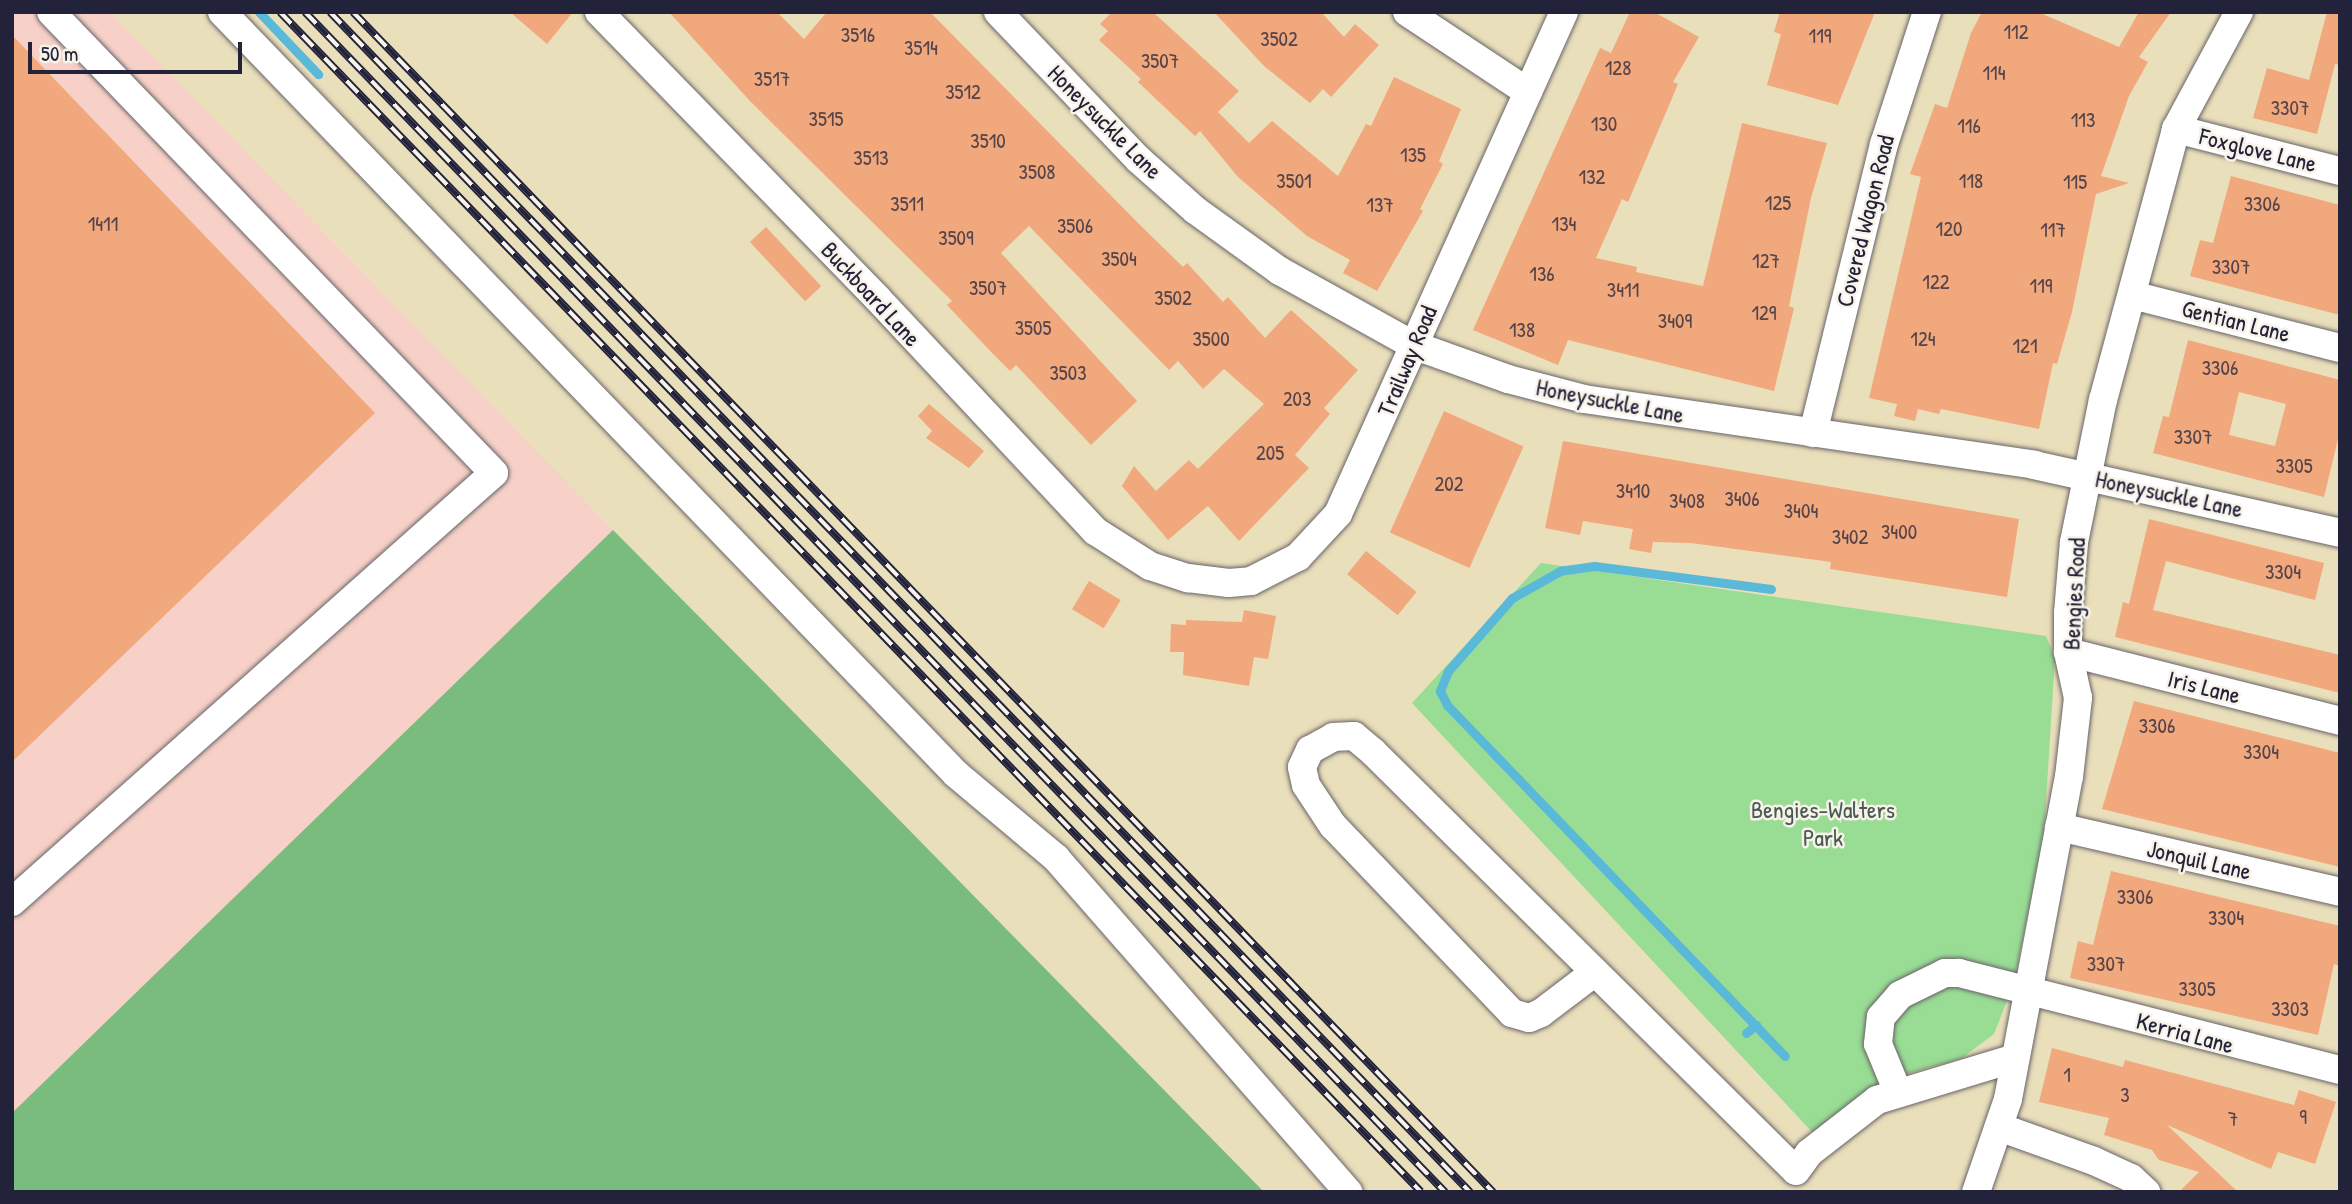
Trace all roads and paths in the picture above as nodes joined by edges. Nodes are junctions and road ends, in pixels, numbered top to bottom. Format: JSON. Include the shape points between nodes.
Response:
{"nodes":[{"id":1,"x":51,"y":12,"type":"edge"},
{"id":2,"x":222,"y":12,"type":"edge"},
{"id":3,"x":599,"y":12,"type":"edge"},
{"id":4,"x":998,"y":12,"type":"edge"},
{"id":5,"x":1407,"y":12,"type":"edge"},
{"id":6,"x":1564,"y":12,"type":"edge"},
{"id":7,"x":1927,"y":12,"type":"edge"},
{"id":8,"x":2239,"y":12,"type":"edge"},
{"id":9,"x":1528,"y":92,"type":"junction"},
{"id":10,"x":2176,"y":130,"type":"junction"},
{"id":11,"x":2340,"y":171,"type":"edge"},
{"id":12,"x":2132,"y":295,"type":"junction"},
{"id":13,"x":1413,"y":345,"type":"junction"},
{"id":14,"x":2340,"y":348,"type":"edge"},
{"id":15,"x":1813,"y":433,"type":"junction"},
{"id":16,"x":2087,"y":476,"type":"junction"},
{"id":17,"x":2340,"y":533,"type":"edge"},
{"id":18,"x":1150,"y":566,"type":"joint"},
{"id":19,"x":2068,"y":652,"type":"junction"},
{"id":20,"x":2340,"y":721,"type":"edge"},
{"id":21,"x":2059,"y":827,"type":"junction"},
{"id":22,"x":2340,"y":892,"type":"edge"},
{"id":23,"x":12,"y":902,"type":"edge"},
{"id":24,"x":1595,"y":972,"type":"junction"},
{"id":25,"x":2030,"y":992,"type":"junction"},
{"id":26,"x":2015,"y":1058,"type":"junction"},
{"id":27,"x":2340,"y":1070,"type":"edge"},
{"id":28,"x":1897,"y":1090,"type":"junction"},
{"id":29,"x":1999,"y":1127,"type":"junction"},
{"id":30,"x":1348,"y":1192,"type":"edge"},
{"id":31,"x":1976,"y":1192,"type":"edge"},
{"id":32,"x":2147,"y":1192,"type":"edge"}],
"edges":[{"from":1,"to":23,"type":"street","via":[[494,473]]},
{"from":2,"to":30,"type":"street","via":[[956,774],[1056,858]]},
{"from":3,"to":18,"type":"street","name":"Buckboard Lane","via":[[878,299],[1094,531]]},
{"from":4,"to":13,"type":"street","name":"Honeysuckle Lane","via":[[1138,159],[1195,209],[1279,271]]},
{"from":5,"to":9,"type":"street"},
{"from":6,"to":9,"type":"street","name":"Trailway Road"},
{"from":7,"to":15,"type":"street","name":"Covered Wagon Road","via":[[1884,144]]},
{"from":8,"to":10,"type":"street","name":"Bengies Road"},
{"from":9,"to":13,"type":"street","name":"Trailway Road"},
{"from":10,"to":11,"type":"street","name":"Foxglove Lane"},
{"from":10,"to":12,"type":"street","name":"Bengies Road"},
{"from":12,"to":14,"type":"street","name":"Gentian Lane"},
{"from":12,"to":16,"type":"street","name":"Bengies Road"},
{"from":13,"to":15,"type":"street","name":"Honeysuckle Lane","via":[[1518,382],[1584,399]]},
{"from":13,"to":18,"type":"street","name":"Trailway Road","via":[[1338,514],[1298,556],[1251,581],[1229,583],[1188,579]]},
{"from":15,"to":16,"type":"street","name":"Honeysuckle Lane"},
{"from":16,"to":17,"type":"street","name":"Honeysuckle Lane"},
{"from":16,"to":19,"type":"street","name":"Bengies Road","via":[[2074,542]]},
{"from":19,"to":20,"type":"street","name":"Iris Lane"},
{"from":19,"to":21,"type":"street","name":"Bengies Road","via":[[2078,698]]},
{"from":21,"to":22,"type":"street","name":"Jonquil Lane"},
{"from":21,"to":25,"type":"street","name":"Bengies Road"},
{"from":24,"to":24,"type":"street","via":[[1541,1013],[1528,1018],[1512,1013],[1333,826],[1306,785],[1302,767],[1310,750],[1333,737],[1354,736]]},
{"from":24,"to":28,"type":"street","via":[[1796,1171],[1829,1136]]},
{"from":25,"to":26,"type":"street","name":"Bengies Road"},
{"from":25,"to":27,"type":"street","name":"Kerria Lane"},
{"from":25,"to":28,"type":"street","name":"Kerria Lane","via":[[1959,973],[1930,978],[1900,995],[1878,1028],[1878,1044]]},
{"from":26,"to":28,"type":"street","via":[[1975,1073]]},
{"from":26,"to":29,"type":"street","name":"Bengies Road"},
{"from":29,"to":31,"type":"street","name":"Bengies Road"},
{"from":29,"to":32,"type":"street","via":[[2094,1161],[2131,1178]]}]}
